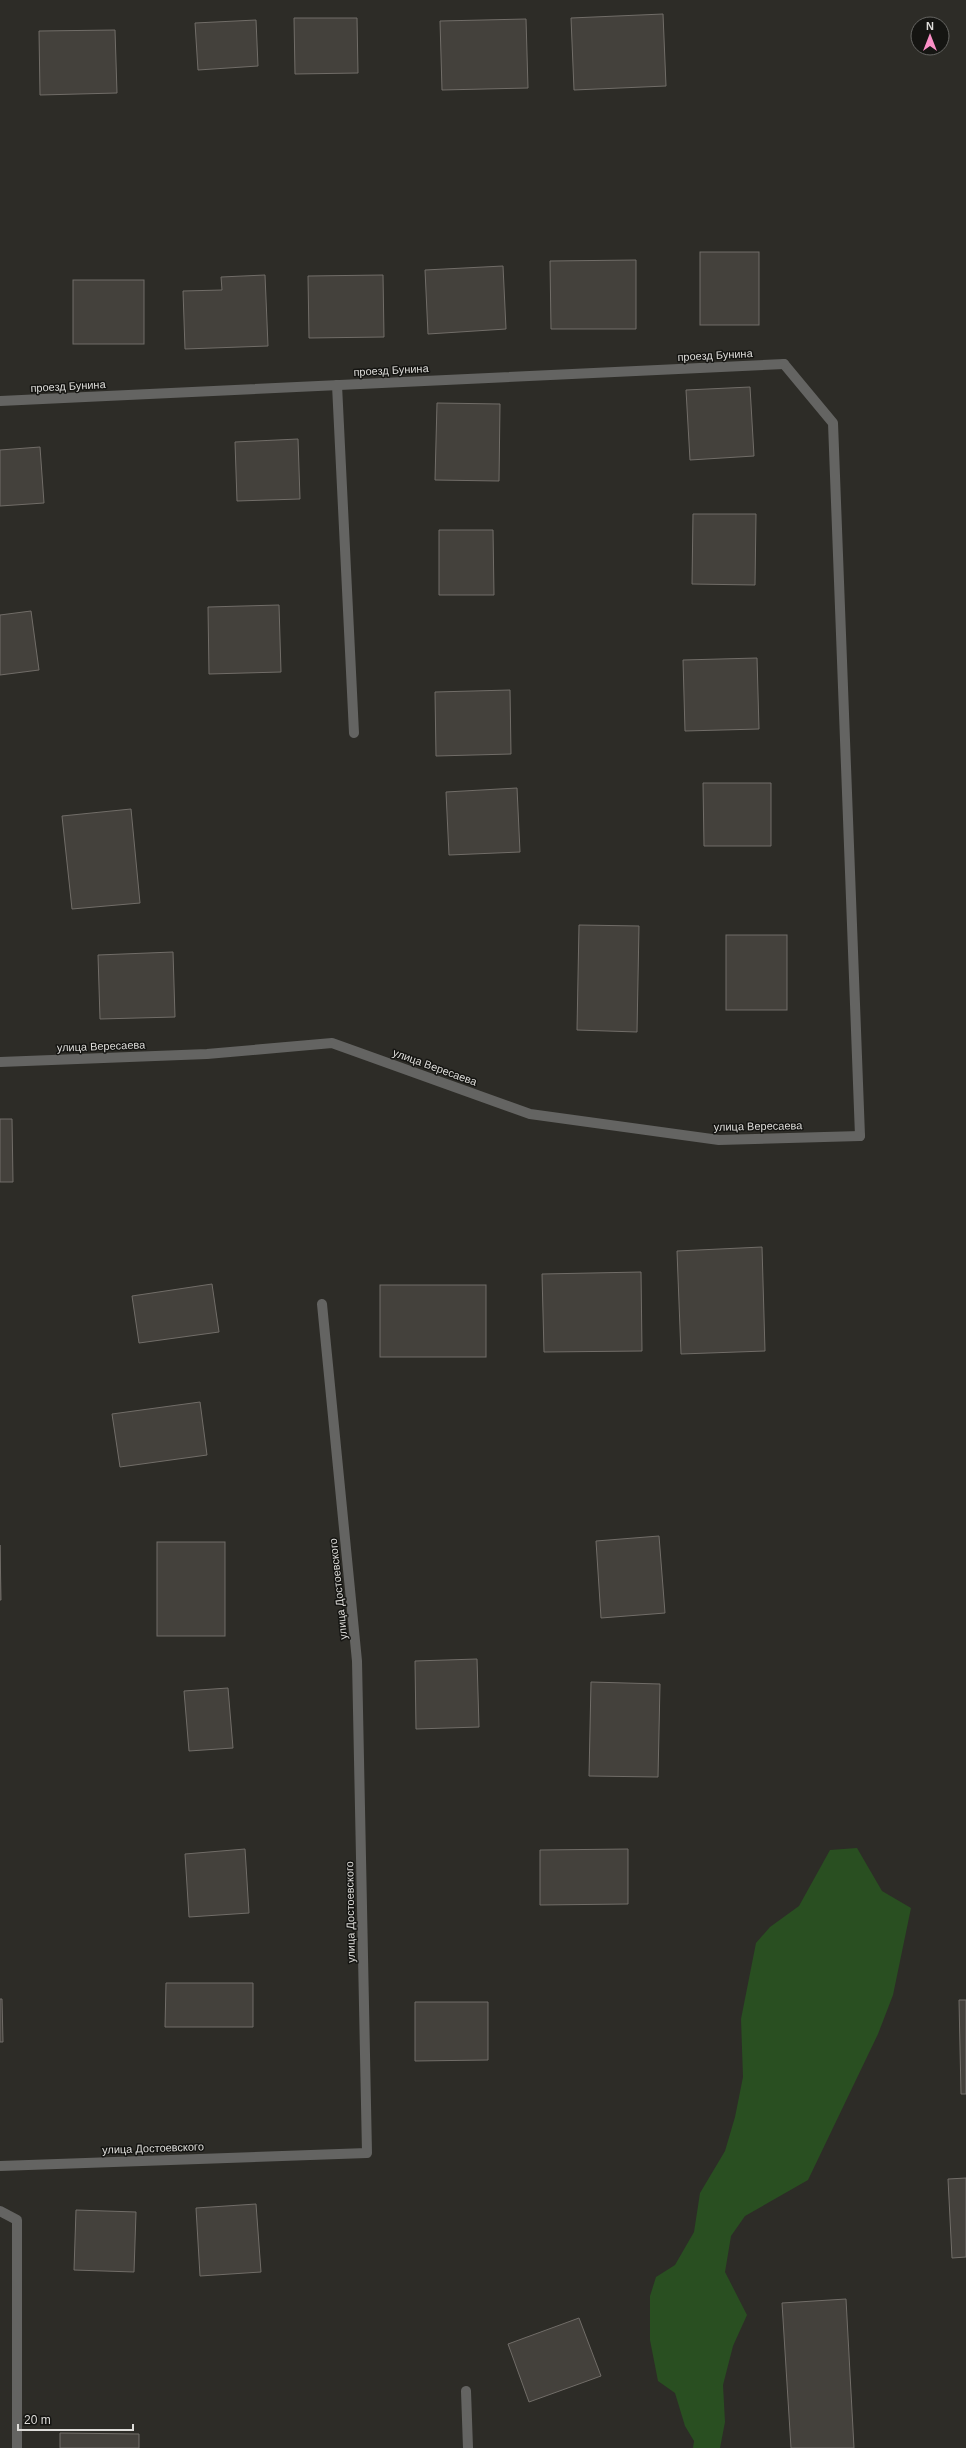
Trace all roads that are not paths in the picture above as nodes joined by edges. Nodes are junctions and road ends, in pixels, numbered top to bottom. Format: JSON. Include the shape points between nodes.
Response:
{"nodes":[{"id":1,"x":337,"y":385,"type":"junction"},
{"id":2,"x":0,"y":401,"type":"edge"},
{"id":3,"x":354,"y":733,"type":"dead end"},
{"id":4,"x":0,"y":1062,"type":"edge"},
{"id":5,"x":860,"y":1136,"type":"joint"},
{"id":6,"x":322,"y":1304,"type":"dead end"},
{"id":7,"x":0,"y":2166,"type":"edge"},
{"id":8,"x":0,"y":2211,"type":"edge"},
{"id":9,"x":466,"y":2390,"type":"dead end"},
{"id":10,"x":17,"y":2448,"type":"edge"},
{"id":11,"x":468,"y":2448,"type":"edge"}],
"edges":[{"from":1,"to":2,"type":"street","name":"проезд Бунина"},
{"from":1,"to":3,"type":"street"},
{"from":1,"to":5,"type":"street","name":"проезд Бунина","via":[[784,364],[833,423]]},
{"from":4,"to":5,"type":"street","name":"улица Вересаева","via":[[207,1054],[332,1043],[530,1114],[719,1140]]},
{"from":6,"to":7,"type":"street","name":"улица Достоевского","via":[[357,1661],[368,2153]]},
{"from":8,"to":10,"type":"street","via":[[16,2220]]},
{"from":9,"to":11,"type":"street"}]}
